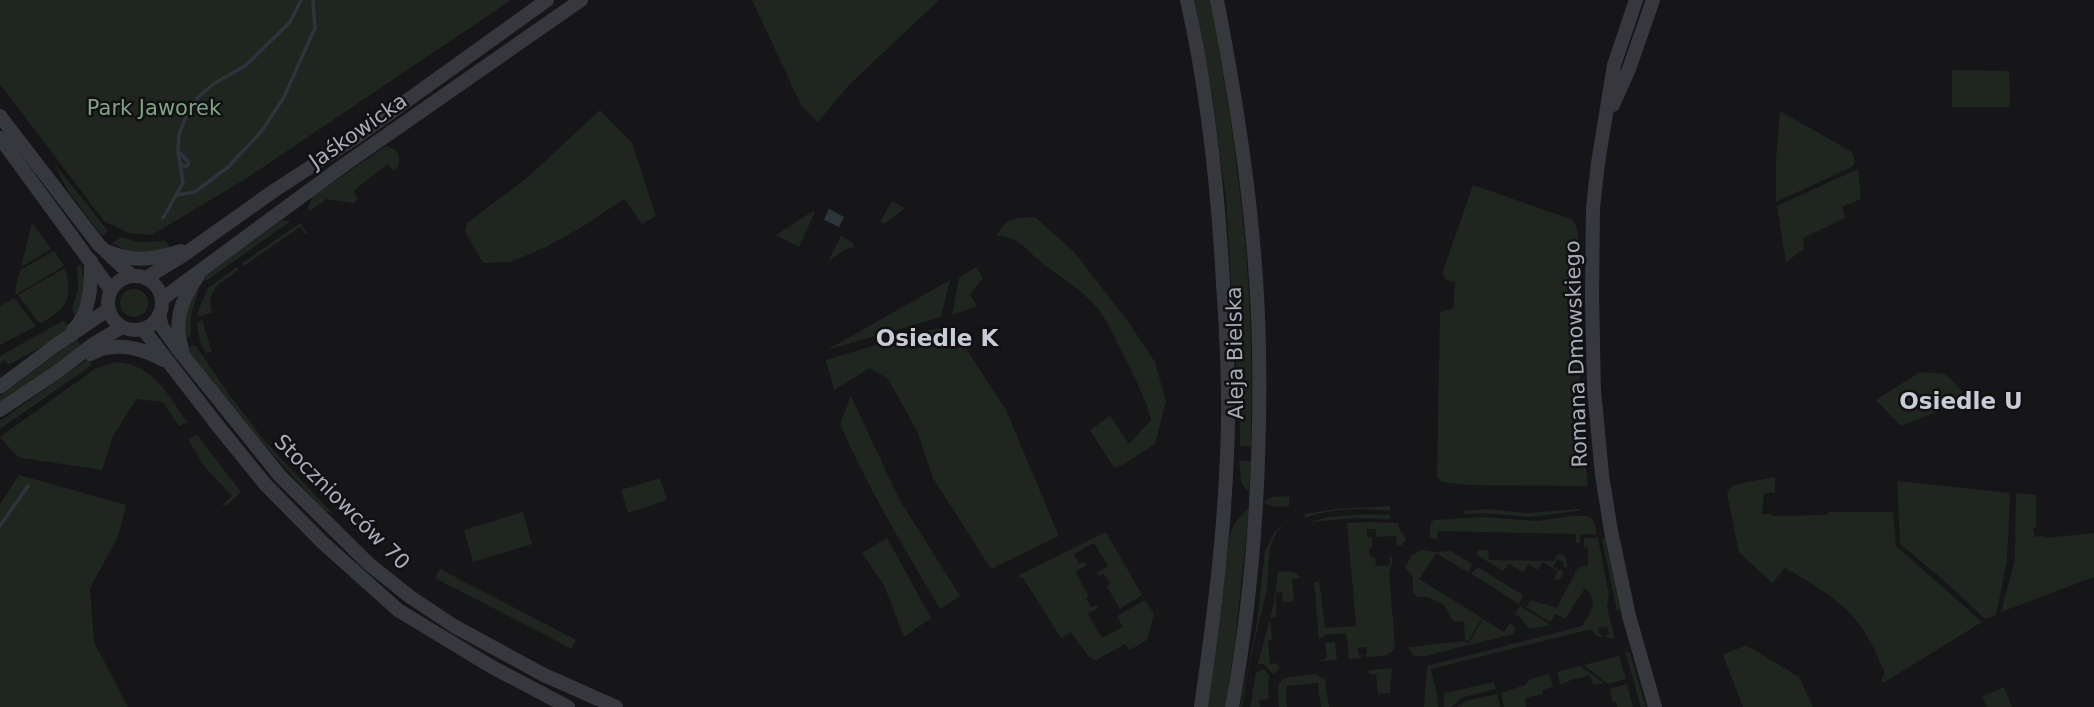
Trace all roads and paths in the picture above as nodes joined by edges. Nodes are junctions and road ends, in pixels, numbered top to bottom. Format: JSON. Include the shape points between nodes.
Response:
{"nodes":[{"id":1,"x":547,"y":0,"type":"edge"},
{"id":2,"x":580,"y":0,"type":"edge"},
{"id":3,"x":1187,"y":0,"type":"edge"},
{"id":4,"x":1217,"y":0,"type":"edge"},
{"id":5,"x":1636,"y":0,"type":"edge"},
{"id":6,"x":1653,"y":0,"type":"edge"},
{"id":7,"x":1614,"y":65,"type":"junction"},
{"id":8,"x":1631,"y":65,"type":"junction"},
{"id":9,"x":0,"y":116,"type":"edge"},
{"id":10,"x":1607,"y":120,"type":"junction"},
{"id":11,"x":0,"y":138,"type":"edge"},
{"id":12,"x":198,"y":245,"type":"junction"},
{"id":13,"x":105,"y":251,"type":"junction"},
{"id":14,"x":91,"y":261,"type":"junction"},
{"id":15,"x":205,"y":267,"type":"junction"},
{"id":16,"x":139,"y":277,"type":"junction"},
{"id":17,"x":111,"y":290,"type":"junction"},
{"id":18,"x":162,"y":299,"type":"junction"},
{"id":19,"x":109,"y":309,"type":"junction"},
{"id":20,"x":159,"y":315,"type":"junction"},
{"id":21,"x":122,"y":327,"type":"junction"},
{"id":22,"x":143,"y":329,"type":"junction"},
{"id":23,"x":56,"y":345,"type":"junction"},
{"id":24,"x":184,"y":355,"type":"junction"},
{"id":25,"x":170,"y":365,"type":"junction"},
{"id":26,"x":57,"y":372,"type":"junction"},
{"id":27,"x":0,"y":387,"type":"edge"},
{"id":28,"x":0,"y":410,"type":"edge"},
{"id":29,"x":568,"y":707,"type":"edge"},
{"id":30,"x":616,"y":707,"type":"edge"},
{"id":31,"x":1201,"y":707,"type":"edge"},
{"id":32,"x":1232,"y":707,"type":"edge"},
{"id":33,"x":1656,"y":707,"type":"edge"}],
"edges":[{"from":1,"to":12,"type":"street","name":"Jaśkowicka"},
{"from":2,"to":15,"type":"street","name":"Jaśkowicka"},
{"from":3,"to":31,"type":"street","name":"Aleja Bielska","via":[[1219,216],[1227,367],[1228,453]]},
{"from":4,"to":32,"type":"street","name":"Aleja Bielska","via":[[1234,88],[1259,346],[1256,500]]},
{"from":5,"to":7,"type":"street","name":"Romana Dmowskiego"},
{"from":6,"to":8,"type":"street","name":"Romana Dmowskiego"},
{"from":7,"to":8,"type":"street"},
{"from":7,"to":10,"type":"street","name":"Romana Dmowskiego"},
{"from":8,"to":10,"type":"street","name":"Romana Dmowskiego"},
{"from":9,"to":13,"type":"street"},
{"from":10,"to":33,"type":"street","name":"Romana Dmowskiego","via":[[1597,174],[1592,246],[1598,445],[1620,579]]},
{"from":11,"to":14,"type":"street"},
{"from":12,"to":13,"type":"street","via":[[158,259],[122,258]]},
{"from":12,"to":16,"type":"street","name":"Jaśkowicka","via":[[164,268]]},
{"from":13,"to":16,"type":"street"},
{"from":14,"to":17,"type":"street"},
{"from":14,"to":23,"type":"street","via":[[85,310],[79,324]]},
{"from":15,"to":18,"type":"street","name":"Jaśkowicka"},
{"from":15,"to":24,"type":"street","via":[[186,294],[177,323]]},
{"from":16,"to":17,"type":"street","via":[[116,283]]},
{"from":16,"to":18,"type":"street","via":[[153,283]]},
{"from":17,"to":19,"type":"street"},
{"from":18,"to":20,"type":"street"},
{"from":19,"to":21,"type":"street"},
{"from":19,"to":23,"type":"street"},
{"from":20,"to":22,"type":"street"},
{"from":20,"to":24,"type":"street","name":"Stoczniowców 70","via":[[162,327]]},
{"from":21,"to":22,"type":"street"},
{"from":21,"to":26,"type":"street"},
{"from":22,"to":25,"type":"street","name":"Stoczniowców 70"},
{"from":23,"to":27,"type":"street"},
{"from":24,"to":30,"type":"street","name":"Stoczniowców 70","via":[[280,476],[369,564],[454,626],[544,675]]},
{"from":25,"to":26,"type":"street","via":[[143,350],[120,346],[99,349]]},
{"from":25,"to":29,"type":"street","name":"Stoczniowców 70","via":[[265,484],[398,610]]},
{"from":26,"to":28,"type":"street"}]}
